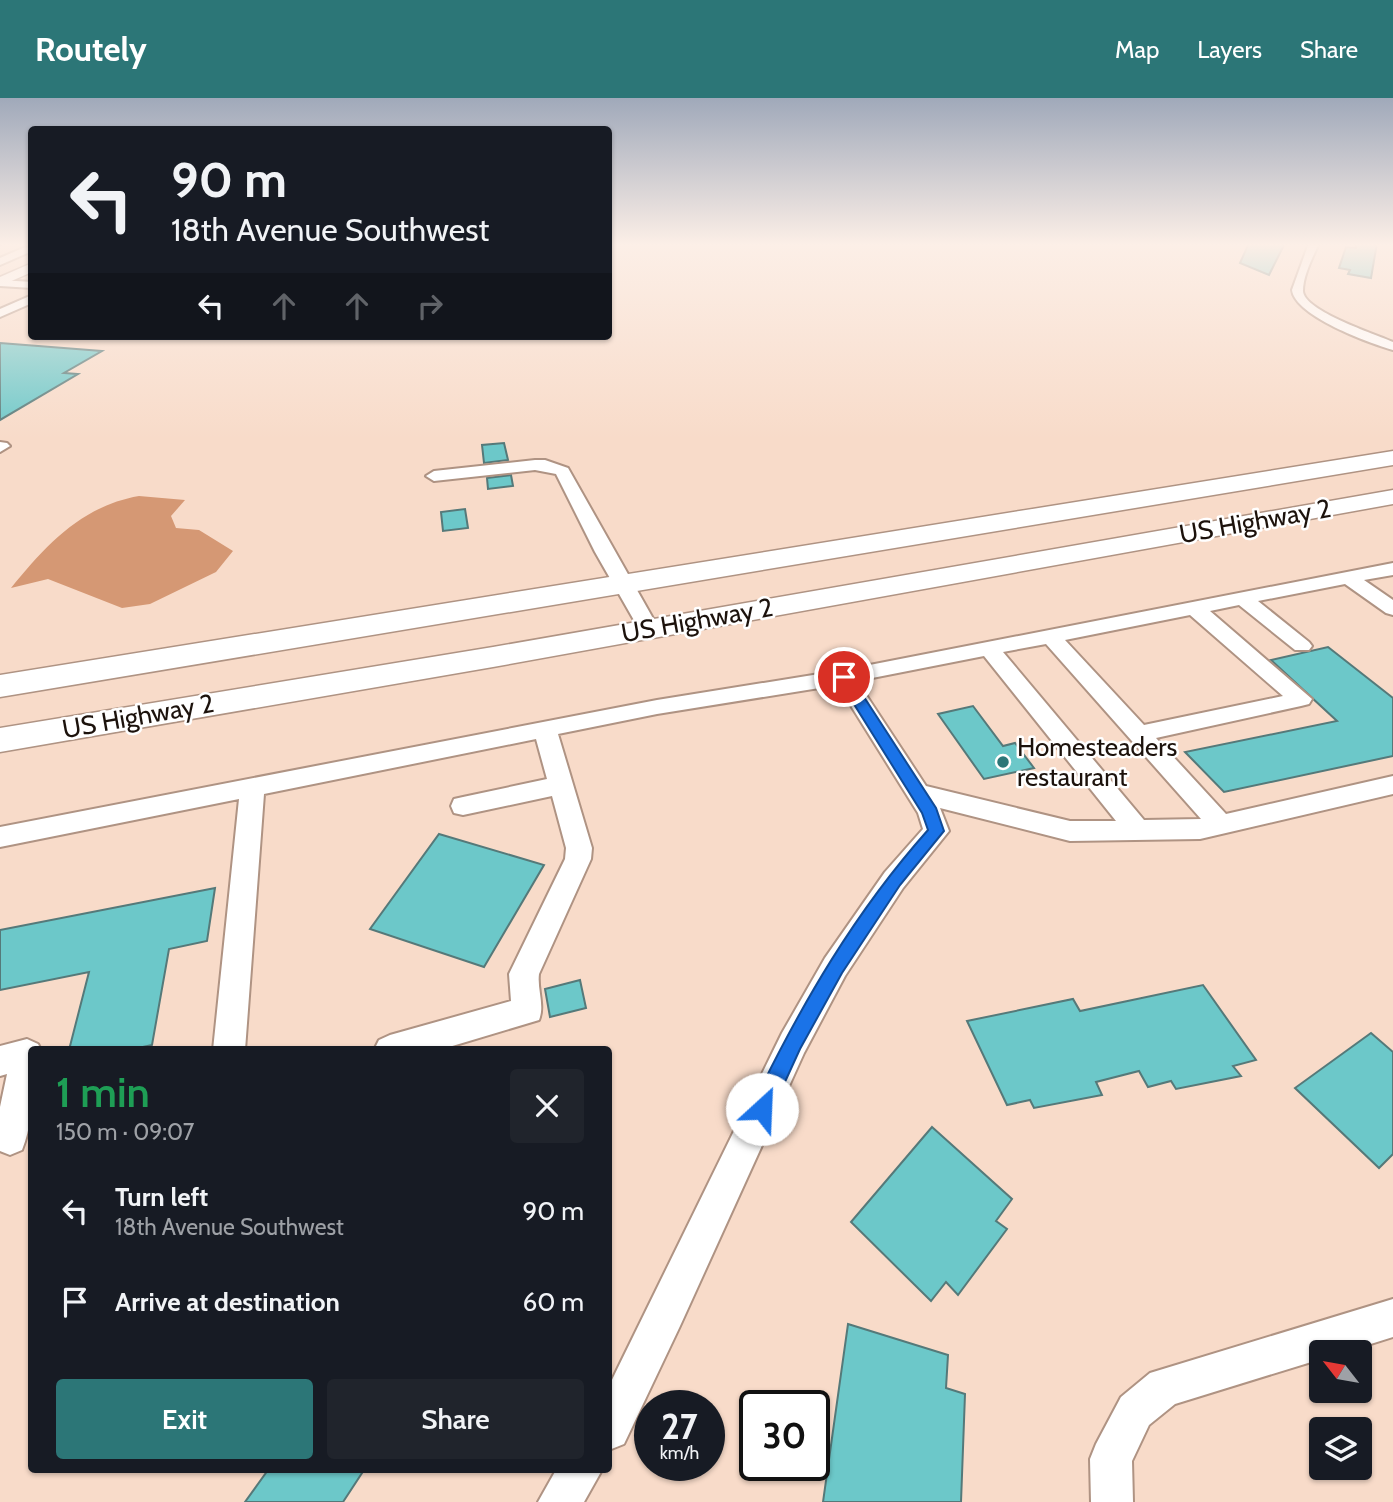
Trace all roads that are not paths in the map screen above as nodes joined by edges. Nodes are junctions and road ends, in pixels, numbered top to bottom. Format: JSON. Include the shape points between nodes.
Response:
{"nodes":[{"id":1,"x":1312,"y":309,"type":"edge"},
{"id":2,"x":1393,"y":346,"type":"edge"},
{"id":3,"x":1393,"y":458,"type":"edge"},
{"id":4,"x":434,"y":476,"type":"dead end"},
{"id":5,"x":1393,"y":499,"type":"edge"},
{"id":6,"x":1393,"y":569,"type":"edge"},
{"id":7,"x":1348,"y":578,"type":"junction"},
{"id":8,"x":622,"y":583,"type":"junction"},
{"id":9,"x":1243,"y":599,"type":"junction"},
{"id":10,"x":1193,"y":607,"type":"junction"},
{"id":11,"x":1393,"y":609,"type":"edge"},
{"id":12,"x":649,"y":629,"type":"junction"},
{"id":13,"x":1049,"y":636,"type":"junction"},
{"id":14,"x":1302,"y":646,"type":"dead end"},
{"id":15,"x":988,"y":647,"type":"junction"},
{"id":16,"x":844,"y":677,"type":"junction"},
{"id":17,"x":0,"y":686,"type":"edge"},
{"id":18,"x":545,"y":730,"type":"junction"},
{"id":19,"x":1139,"y":734,"type":"junction"},
{"id":20,"x":0,"y":740,"type":"edge"},
{"id":21,"x":561,"y":785,"type":"junction"},
{"id":22,"x":1393,"y":785,"type":"edge"},
{"id":23,"x":252,"y":788,"type":"junction"},
{"id":24,"x":918,"y":793,"type":"junction"},
{"id":25,"x":463,"y":806,"type":"dead end"},
{"id":26,"x":1220,"y":824,"type":"junction"},
{"id":27,"x":1138,"y":830,"type":"junction"},
{"id":28,"x":0,"y":837,"type":"edge"},
{"id":29,"x":229,"y":1046,"type":"edge"},
{"id":30,"x":404,"y":1046,"type":"edge"},
{"id":31,"x":0,"y":1061,"type":"edge"},
{"id":32,"x":14,"y":1136,"type":"edge"},
{"id":33,"x":1393,"y":1318,"type":"edge"},
{"id":34,"x":612,"y":1423,"type":"edge"},
{"id":35,"x":579,"y":1473,"type":"edge"},
{"id":36,"x":559,"y":1502,"type":"edge"},
{"id":37,"x":1112,"y":1502,"type":"edge"}],
"edges":[{"from":1,"to":2,"type":"street"},
{"from":3,"to":8,"type":"highway","name":"US Highway 2"},
{"from":4,"to":8,"type":"street","via":[[535,465],[562,471]]},
{"from":5,"to":12,"type":"highway","name":"US Highway 2"},
{"from":6,"to":7,"type":"street"},
{"from":7,"to":9,"type":"street"},
{"from":7,"to":11,"type":"street"},
{"from":8,"to":12,"type":"street"},
{"from":8,"to":17,"type":"highway","name":"US Highway 2"},
{"from":9,"to":10,"type":"street"},
{"from":9,"to":14,"type":"street"},
{"from":10,"to":13,"type":"street"},
{"from":10,"to":19,"type":"street","via":[[1301,699]]},
{"from":12,"to":20,"type":"highway","name":"US Highway 2"},
{"from":13,"to":15,"type":"street"},
{"from":13,"to":19,"type":"street"},
{"from":15,"to":16,"type":"street"},
{"from":15,"to":27,"type":"street"},
{"from":16,"to":18,"type":"street"},
{"from":16,"to":24,"type":"street"},
{"from":18,"to":21,"type":"street"},
{"from":18,"to":23,"type":"street"},
{"from":19,"to":26,"type":"street"},
{"from":21,"to":25,"type":"street"},
{"from":21,"to":30,"type":"street","via":[[578,859],[524,974],[528,1010]]},
{"from":22,"to":26,"type":"street"},
{"from":23,"to":28,"type":"street"},
{"from":23,"to":29,"type":"street"},
{"from":24,"to":27,"type":"street","via":[[1070,831]]},
{"from":24,"to":34,"type":"street","via":[[936,831],[894,880],[835,967],[793,1042]]},
{"from":26,"to":27,"type":"street","via":[[1200,829]]},
{"from":31,"to":32,"type":"street","via":[[27,1054]]},
{"from":33,"to":37,"type":"street","via":[[1164,1387],[1135,1411],[1111,1458]]},
{"from":35,"to":36,"type":"street"}]}
